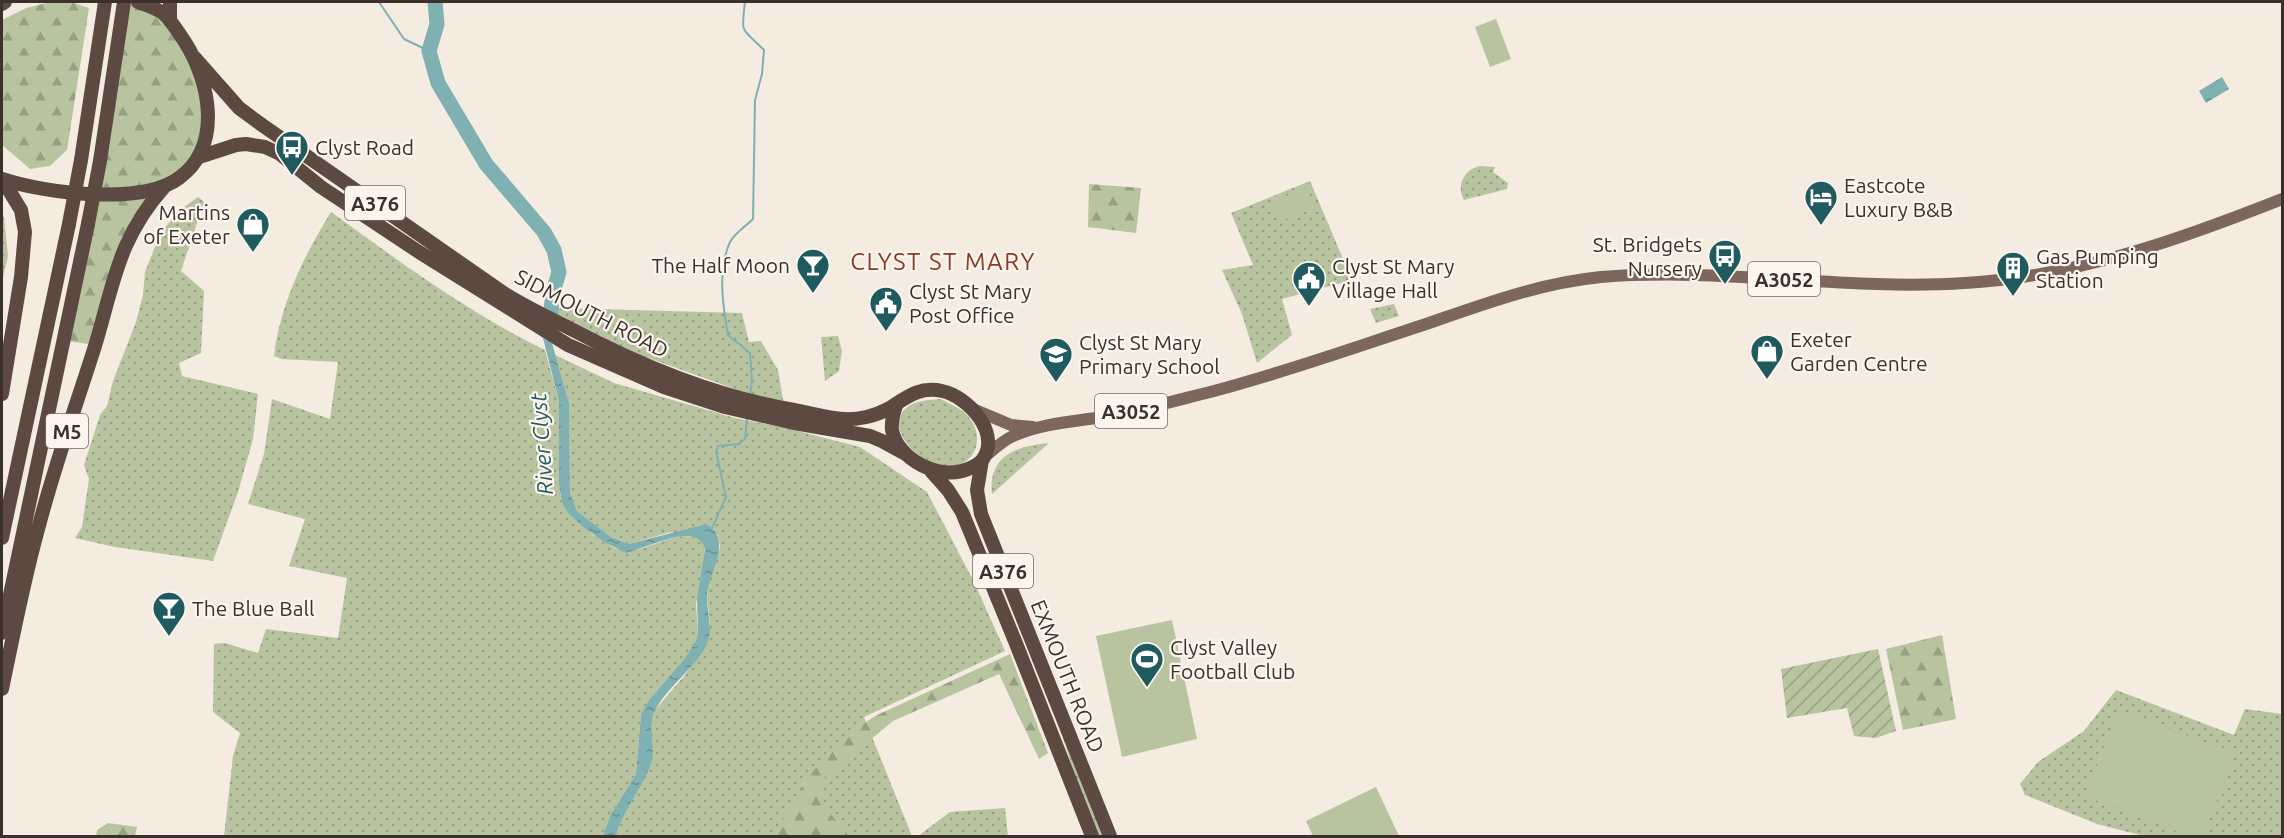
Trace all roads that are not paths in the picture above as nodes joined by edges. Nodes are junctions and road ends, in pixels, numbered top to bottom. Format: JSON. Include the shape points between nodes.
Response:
{"nodes":[{"id":1,"x":105,"y":2,"type":"edge"},
{"id":2,"x":124,"y":2,"type":"edge"},
{"id":3,"x":138,"y":2,"type":"edge"},
{"id":4,"x":170,"y":2,"type":"edge"},
{"id":5,"x":170,"y":21,"type":"junction"},
{"id":6,"x":194,"y":57,"type":"junction"},
{"id":7,"x":199,"y":157,"type":"junction"},
{"id":8,"x":2,"y":179,"type":"edge"},
{"id":9,"x":165,"y":186,"type":"junction"},
{"id":10,"x":2283,"y":199,"type":"edge"},
{"id":11,"x":530,"y":316,"type":"junction"},
{"id":12,"x":2,"y":394,"type":"edge"},
{"id":13,"x":726,"y":401,"type":"junction"},
{"id":14,"x":897,"y":403,"type":"junction"},
{"id":15,"x":969,"y":406,"type":"junction"},
{"id":16,"x":754,"y":408,"type":"junction"},
{"id":17,"x":1043,"y":428,"type":"junction"},
{"id":18,"x":913,"y":459,"type":"junction"},
{"id":19,"x":983,"y":459,"type":"junction"},
{"id":20,"x":931,"y":471,"type":"junction"},
{"id":21,"x":2,"y":538,"type":"edge"},
{"id":22,"x":2,"y":633,"type":"edge"},
{"id":23,"x":2,"y":689,"type":"edge"},
{"id":24,"x":1092,"y":837,"type":"edge"},
{"id":25,"x":1110,"y":837,"type":"edge"}],
"edges":[{"from":1,"to":21,"type":"highway","number":"M5","bridge":true,"via":[[69,224]]},
{"from":2,"to":22,"type":"highway","number":"M5","bridge":true,"via":[[88,224]]},
{"from":3,"to":5,"type":"highway"},
{"from":4,"to":5,"type":"highway"},
{"from":5,"to":6,"type":"highway"},
{"from":6,"to":7,"type":"highway","via":[[209,113]]},
{"from":6,"to":11,"type":"highway","name":"SIDMOUTH ROAD","number":"A376","via":[[238,108]]},
{"from":7,"to":9,"type":"highway","via":[[187,172]]},
{"from":7,"to":11,"type":"highway","name":"SIDMOUTH ROAD","number":"A376","via":[[236,144],[265,147],[280,154],[345,203]]},
{"from":8,"to":9,"type":"highway","via":[[34,188],[101,194],[135,194]]},
{"from":8,"to":12,"type":"highway","via":[[21,210],[25,232]]},
{"from":9,"to":23,"type":"highway","number":"M5","via":[[135,225],[115,274],[36,535]]},
{"from":10,"to":17,"type":"main road","number":"A3052","via":[[2194,233],[2083,266],[2035,275],[1965,283],[1875,284],[1669,275],[1568,282],[1516,293],[1218,390]]},
{"from":11,"to":13,"type":"highway","name":"SIDMOUTH ROAD","number":"A376","via":[[567,327]]},
{"from":11,"to":13,"type":"highway","name":"SIDMOUTH ROAD","number":"A376","via":[[568,345],[664,387]]},
{"from":13,"to":16,"type":"highway","name":"SIDMOUTH ROAD","number":"A376"},
{"from":14,"to":15,"type":"highway","number":"A376","via":[[916,392],[934,390],[949,393]]},
{"from":14,"to":16,"type":"highway","name":"SIDMOUTH ROAD","number":"A376","via":[[873,415],[844,419]]},
{"from":14,"to":18,"type":"highway","number":"A376","via":[[892,430]]},
{"from":15,"to":17,"type":"main road","number":"A3052","via":[[1011,425]]},
{"from":15,"to":19,"type":"highway","number":"A376","via":[[985,431]]},
{"from":16,"to":18,"type":"highway","name":"SIDMOUTH ROAD","number":"A376","via":[[870,436]]},
{"from":17,"to":19,"type":"main road","number":"A3052","via":[[1012,436]]},
{"from":18,"to":20,"type":"highway","number":"A376"},
{"from":19,"to":20,"type":"highway","via":[[954,473]]},
{"from":19,"to":25,"type":"highway","name":"EXMOUTH ROAD","number":"A376","via":[[977,490],[981,514]]},
{"from":20,"to":24,"type":"highway","name":"EXMOUTH ROAD","number":"A376","via":[[962,512]]}]}
